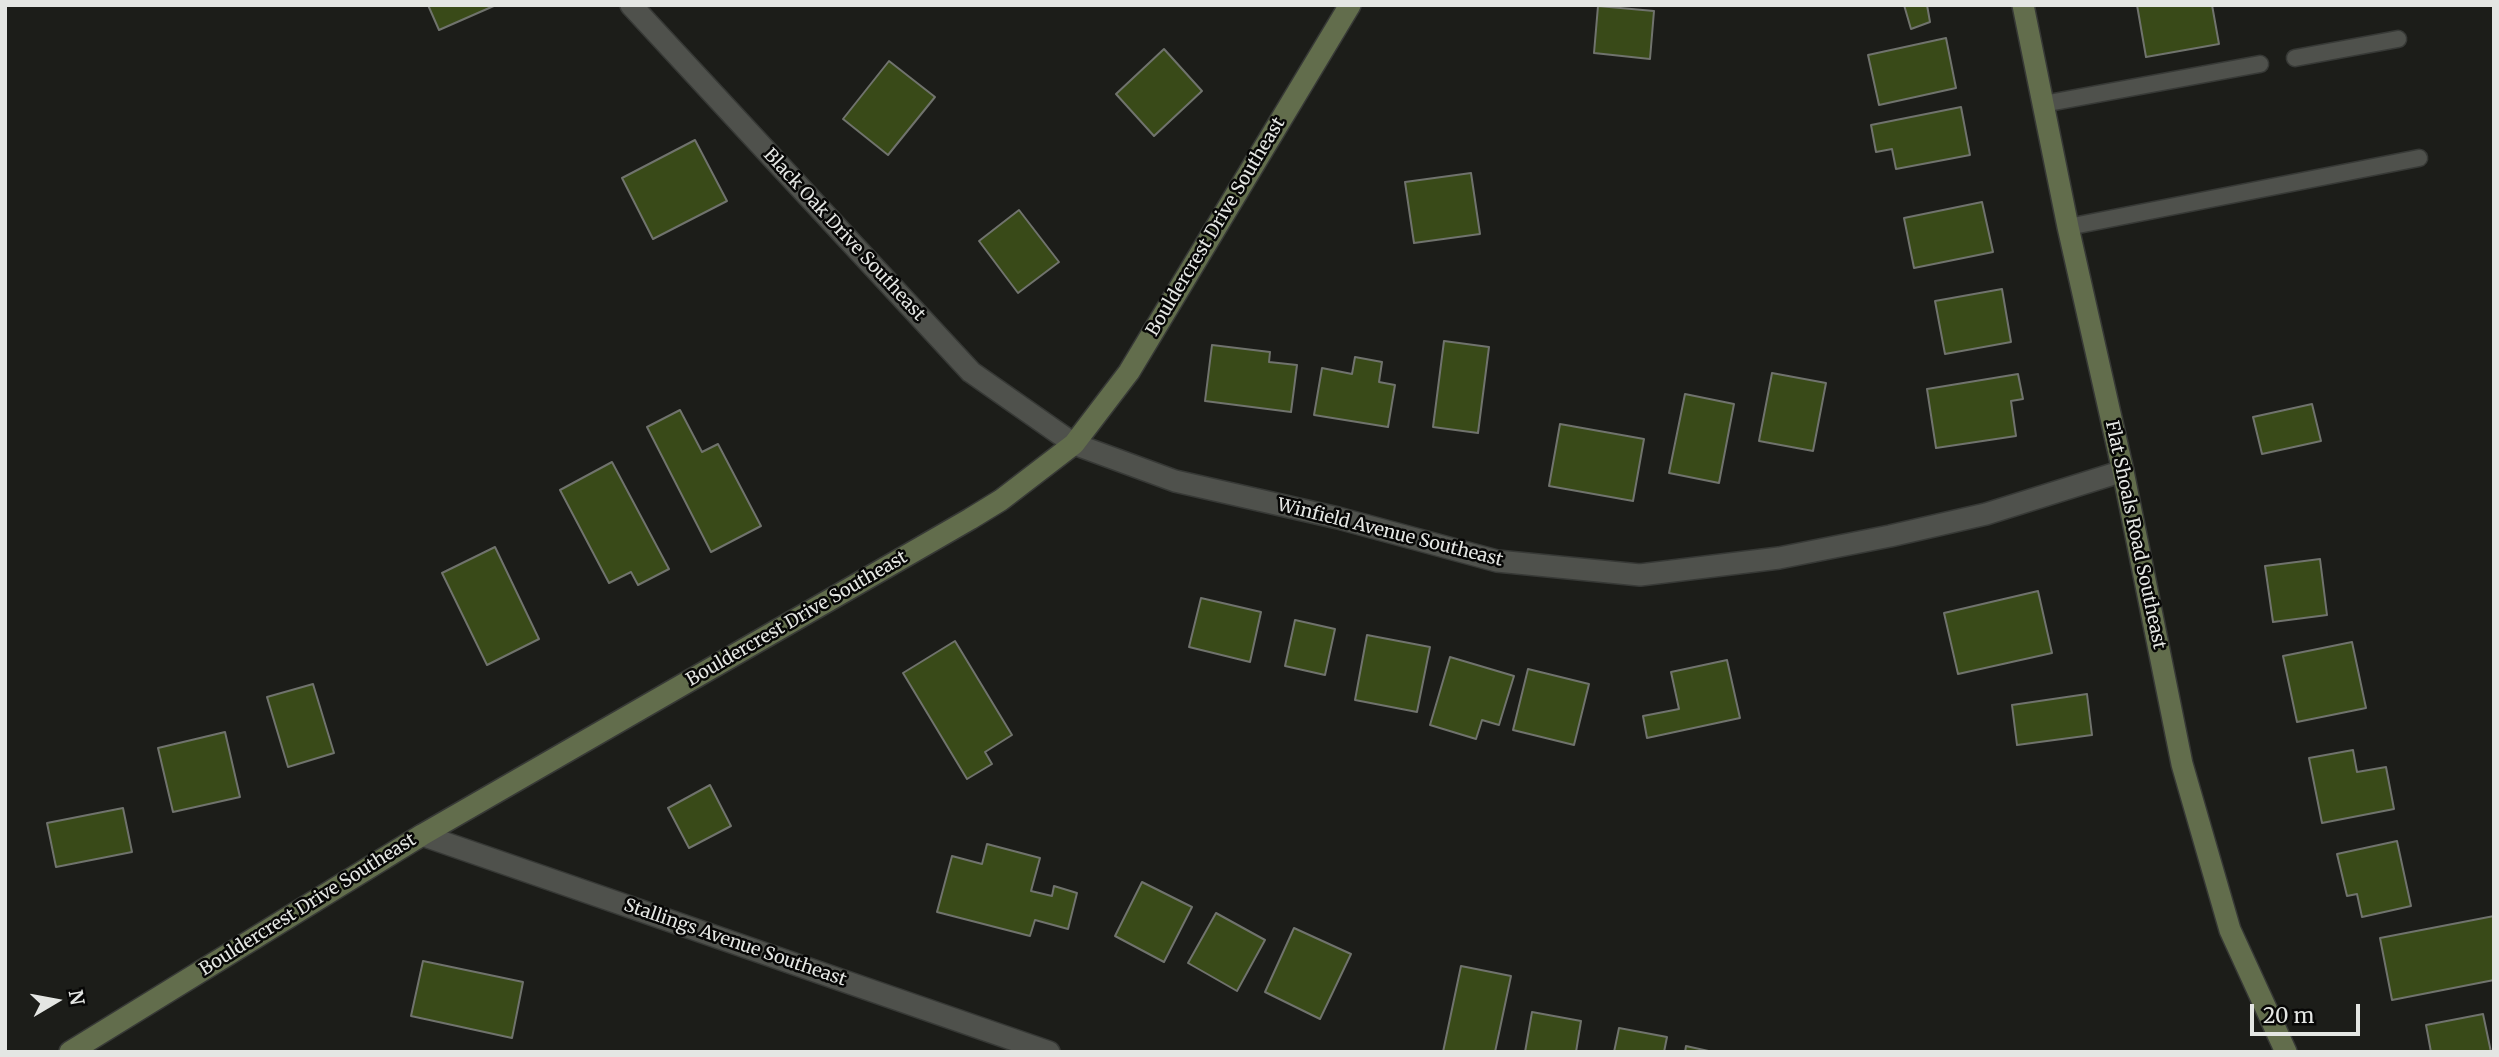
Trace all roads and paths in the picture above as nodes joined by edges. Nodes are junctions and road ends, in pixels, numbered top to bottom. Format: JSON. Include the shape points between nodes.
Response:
{"nodes":[{"id":1,"x":631,"y":5,"type":"edge"},
{"id":2,"x":1350,"y":5,"type":"edge"},
{"id":3,"x":2023,"y":5,"type":"edge"},
{"id":4,"x":2398,"y":39,"type":"dead end"},
{"id":5,"x":2295,"y":58,"type":"dead end"},
{"id":6,"x":2260,"y":64,"type":"dead end"},
{"id":7,"x":2043,"y":104,"type":"junction"},
{"id":8,"x":2418,"y":158,"type":"dead end"},
{"id":9,"x":2068,"y":227,"type":"junction"},
{"id":10,"x":1074,"y":444,"type":"junction"},
{"id":11,"x":2123,"y":471,"type":"junction"},
{"id":12,"x":422,"y":835,"type":"junction"},
{"id":13,"x":70,"y":1052,"type":"edge"},
{"id":14,"x":1049,"y":1052,"type":"edge"},
{"id":15,"x":2286,"y":1052,"type":"edge"}],
"edges":[{"from":1,"to":10,"type":"street","name":"Black Oak Drive Southeast","via":[[971,372]]},
{"from":2,"to":10,"type":"street","name":"Bouldercrest Drive Southeast","via":[[1129,372]]},
{"from":3,"to":7,"type":"street","name":"Flat Shoals Road Southeast"},
{"from":4,"to":5,"type":"lane"},
{"from":6,"to":7,"type":"lane"},
{"from":7,"to":9,"type":"street","name":"Flat Shoals Road Southeast"},
{"from":8,"to":9,"type":"lane"},
{"from":9,"to":11,"type":"street","name":"Flat Shoals Road Southeast"},
{"from":10,"to":11,"type":"street","name":"Winfield Avenue Southeast","via":[[1175,481],[1497,561],[1640,575],[1779,558],[1890,536],[1986,514]]},
{"from":10,"to":12,"type":"street","name":"Bouldercrest Drive Southeast","via":[[970,519]]},
{"from":11,"to":15,"type":"street","name":"Flat Shoals Road Southeast","via":[[2182,764],[2230,930]]},
{"from":12,"to":13,"type":"street","name":"Bouldercrest Drive Southeast"},
{"from":12,"to":14,"type":"street","name":"Stallings Avenue Southeast"}]}
